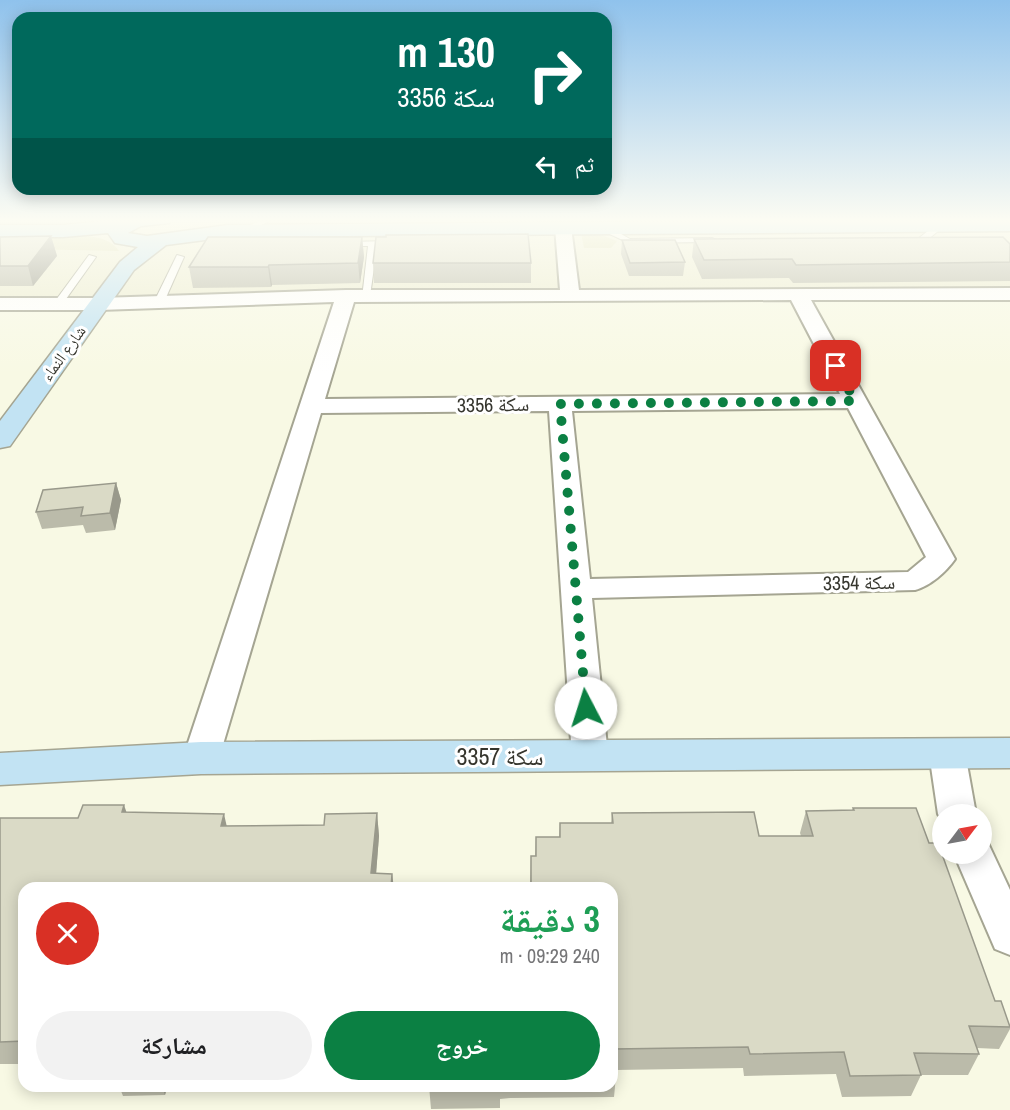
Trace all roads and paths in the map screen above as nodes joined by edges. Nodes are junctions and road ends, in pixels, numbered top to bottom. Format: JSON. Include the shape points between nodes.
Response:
{"nodes":[{"id":1,"x":82,"y":271,"type":"edge"},
{"id":2,"x":123,"y":271,"type":"edge"},
{"id":3,"x":174,"y":271,"type":"edge"},
{"id":4,"x":364,"y":271,"type":"edge"},
{"id":5,"x":567,"y":271,"type":"edge"},
{"id":6,"x":1010,"y":294,"type":"edge"},
{"id":7,"x":570,"y":295,"type":"junction"},
{"id":8,"x":798,"y":295,"type":"junction"},
{"id":9,"x":355,"y":296,"type":"junction"},
{"id":10,"x":159,"y":302,"type":"junction"},
{"id":11,"x":0,"y":304,"type":"edge"},
{"id":12,"x":58,"y":304,"type":"junction"},
{"id":13,"x":99,"y":304,"type":"junction"},
{"id":14,"x":855,"y":401,"type":"junction"},
{"id":15,"x":560,"y":404,"type":"junction"},
{"id":16,"x":312,"y":406,"type":"junction"},
{"id":17,"x":0,"y":440,"type":"edge"},
{"id":18,"x":576,"y":589,"type":"junction"},
{"id":19,"x":946,"y":753,"type":"junction"},
{"id":20,"x":1010,"y":753,"type":"edge"},
{"id":21,"x":591,"y":756,"type":"junction"},
{"id":22,"x":201,"y":758,"type":"junction"},
{"id":23,"x":9,"y":767,"type":"edge"},
{"id":24,"x":955,"y":804,"type":"edge"},
{"id":25,"x":978,"y":864,"type":"edge"},
{"id":26,"x":1010,"y":936,"type":"edge"}],
"edges":[{"from":1,"to":12,"type":"lane"},
{"from":2,"to":13,"type":"street","name":"شارع النماء"},
{"from":3,"to":10,"type":"lane"},
{"from":4,"to":9,"type":"lane"},
{"from":5,"to":7,"type":"street"},
{"from":6,"to":8,"type":"street"},
{"from":7,"to":8,"type":"street"},
{"from":7,"to":9,"type":"street"},
{"from":8,"to":14,"type":"street","name":"سكة 3354"},
{"from":9,"to":10,"type":"street"},
{"from":9,"to":16,"type":"street"},
{"from":10,"to":13,"type":"street"},
{"from":11,"to":12,"type":"street"},
{"from":12,"to":13,"type":"street"},
{"from":13,"to":17,"type":"street","name":"شارع النماء"},
{"from":14,"to":15,"type":"street","name":"سكة 3356"},
{"from":14,"to":18,"type":"street","name":"سكة 3354","via":[[941,560],[915,581]]},
{"from":15,"to":16,"type":"street","name":"سكة 3356"},
{"from":15,"to":18,"type":"street"},
{"from":16,"to":22,"type":"street"},
{"from":18,"to":21,"type":"street"},
{"from":19,"to":20,"type":"street","name":"سكة 3357"},
{"from":19,"to":21,"type":"street","name":"سكة 3357"},
{"from":19,"to":24,"type":"street"},
{"from":21,"to":22,"type":"street","name":"سكة 3357"},
{"from":22,"to":23,"type":"street","name":"سكة 3357"},
{"from":25,"to":26,"type":"street"}]}
